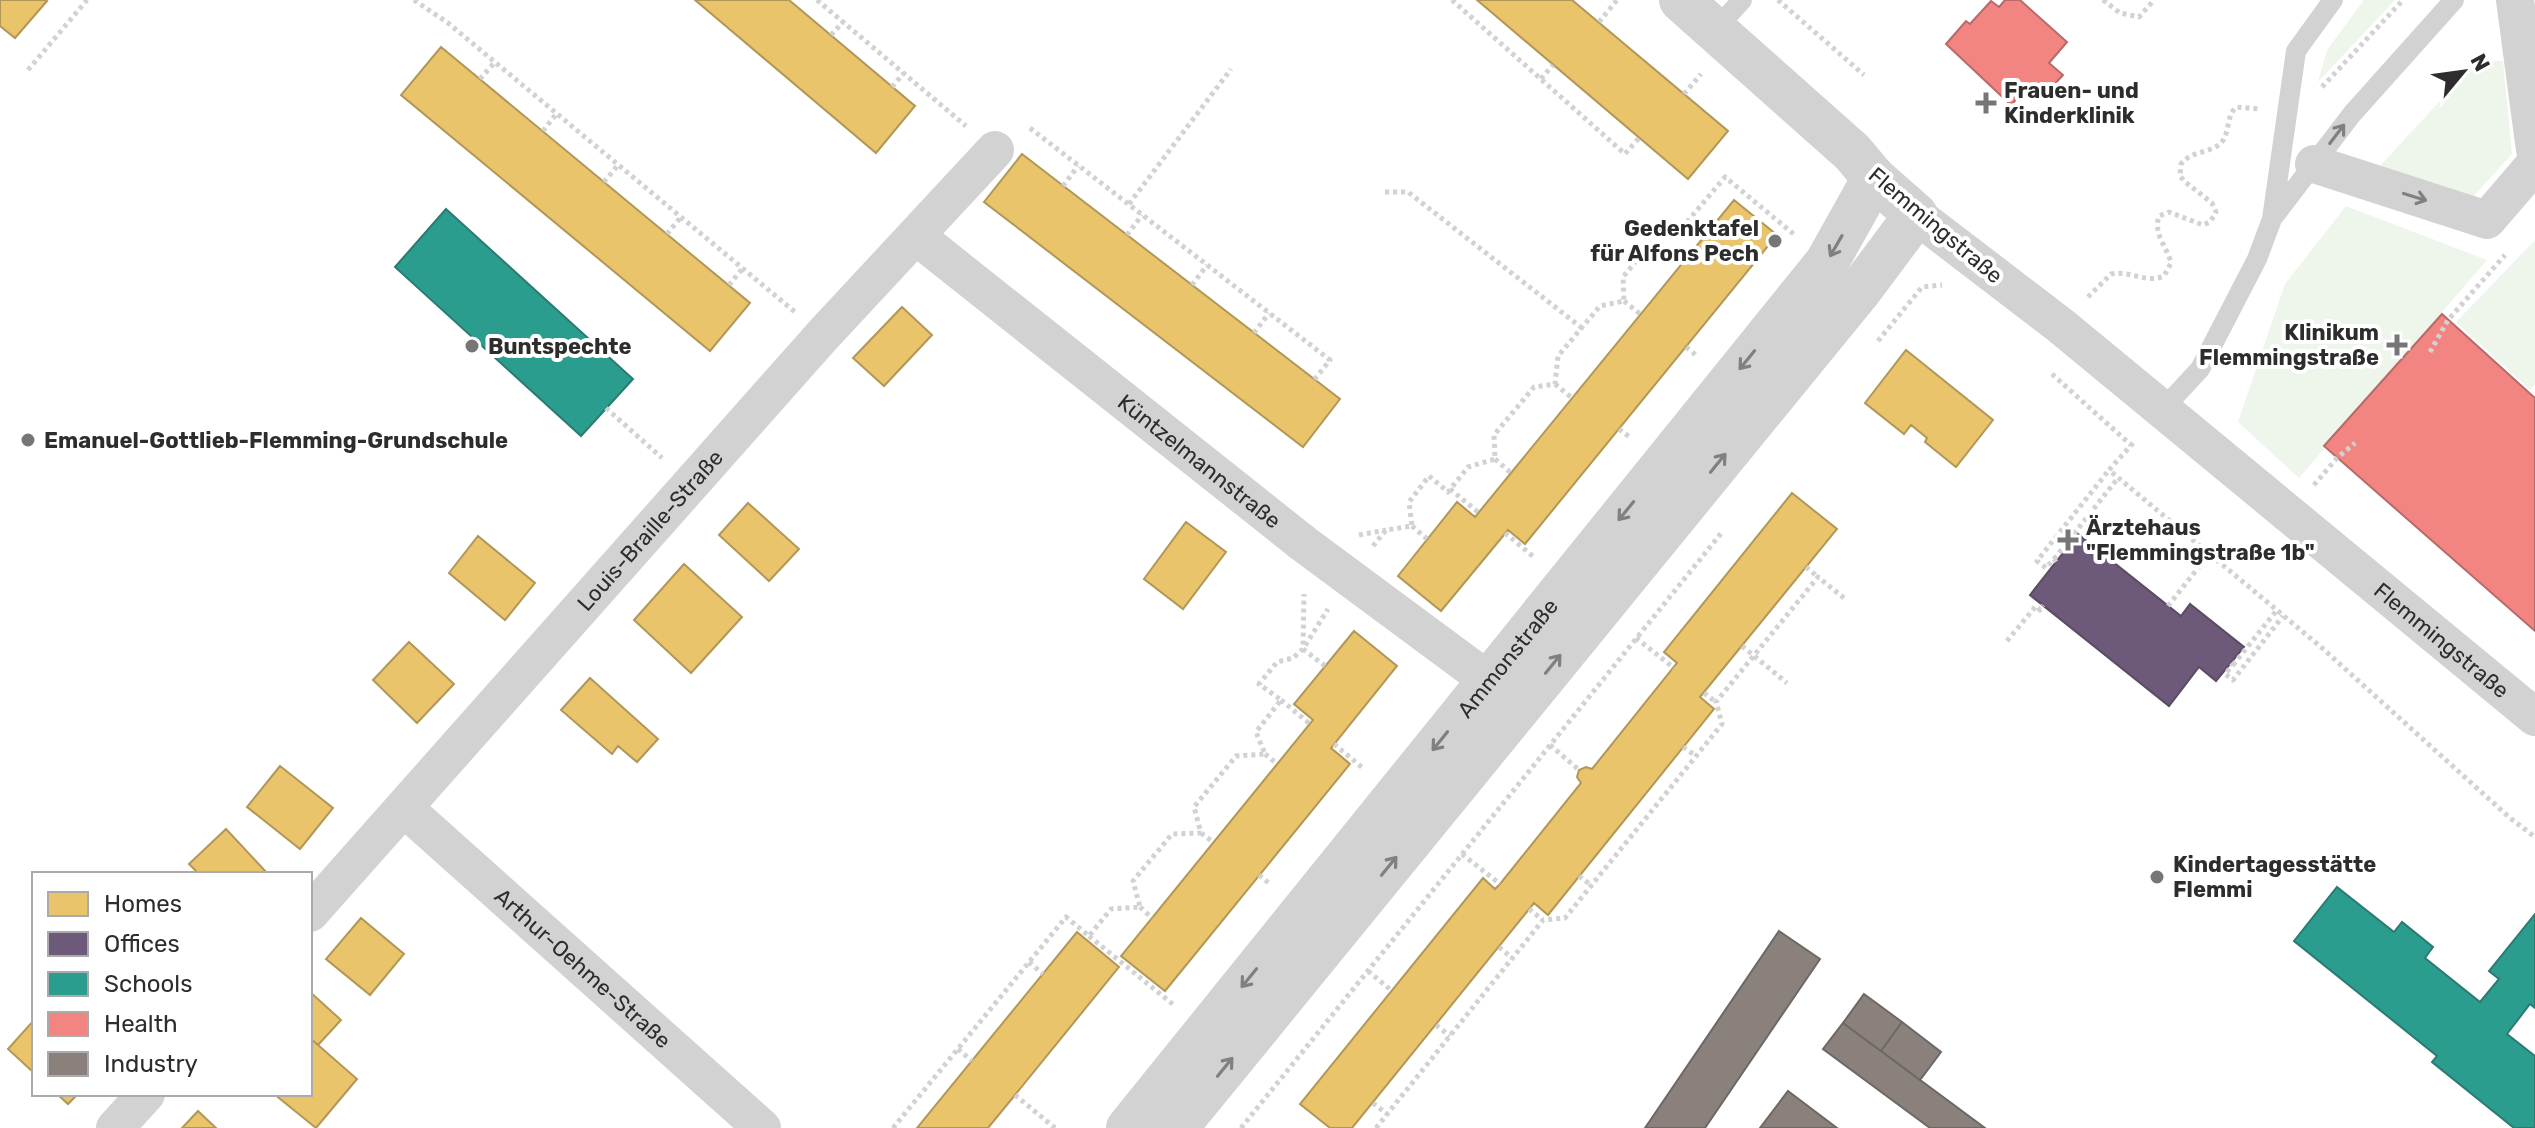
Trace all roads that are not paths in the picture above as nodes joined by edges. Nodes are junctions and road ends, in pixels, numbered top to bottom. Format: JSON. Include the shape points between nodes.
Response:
{"nodes":[{"id":1,"x":1681,"y":0,"type":"edge"},
{"id":2,"x":2333,"y":0,"type":"edge"},
{"id":3,"x":2454,"y":0,"type":"edge"},
{"id":4,"x":2515,"y":0,"type":"edge"},
{"id":5,"x":1728,"y":15,"type":"edge"},
{"id":6,"x":995,"y":150,"type":"road end"},
{"id":7,"x":2535,"y":150,"type":"edge"},
{"id":8,"x":2314,"y":164,"type":"junction"},
{"id":9,"x":2535,"y":164,"type":"edge"},
{"id":10,"x":1874,"y":178,"type":"junction"},
{"id":11,"x":1916,"y":215,"type":"junction"},
{"id":12,"x":2272,"y":219,"type":"junction"},
{"id":13,"x":916,"y":236,"type":"junction"},
{"id":14,"x":2162,"y":410,"type":"junction"},
{"id":15,"x":1489,"y":681,"type":"junction"},
{"id":16,"x":2535,"y":717,"type":"edge"},
{"id":17,"x":404,"y":808,"type":"junction"},
{"id":18,"x":312,"y":911,"type":"edge"},
{"id":19,"x":144,"y":1096,"type":"edge"},
{"id":20,"x":115,"y":1128,"type":"edge"},
{"id":21,"x":762,"y":1128,"type":"edge"},
{"id":22,"x":1128,"y":1128,"type":"edge"},
{"id":23,"x":1176,"y":1128,"type":"edge"}],
"edges":[{"from":1,"to":5,"type":"street","name":"Flemmingstraße"},
{"from":2,"to":12,"type":"lane","via":[[2296,51]]},
{"from":8,"to":3,"type":"lane","one_way":true},
{"from":4,"to":7,"type":"street"},
{"from":5,"to":10,"type":"street","name":"Flemmingstraße"},
{"from":6,"to":13,"type":"street","name":"Louis-Braille-Straße"},
{"from":8,"to":9,"type":"street","one_way":true,"via":[[2487,220]]},
{"from":8,"to":12,"type":"lane"},
{"from":10,"to":11,"type":"street","name":"Flemmingstraße"},
{"from":10,"to":15,"type":"street","name":"Ammonstraße","one_way":true,"via":[[1827,262]]},
{"from":11,"to":14,"type":"street","name":"Flemmingstraße"},
{"from":23,"to":11,"type":"street","name":"Ammonstraße","one_way":true},
{"from":12,"to":14,"type":"lane","via":[[2200,369]]},
{"from":13,"to":15,"type":"street","name":"Küntzelmannstraße","via":[[1304,544]]},
{"from":13,"to":17,"type":"street","name":"Louis-Braille-Straße"},
{"from":14,"to":16,"type":"street","name":"Flemmingstraße"},
{"from":15,"to":22,"type":"street","name":"Ammonstraße","one_way":true},
{"from":17,"to":18,"type":"street","name":"Louis-Braille-Straße"},
{"from":17,"to":21,"type":"street","name":"Arthur-Oehme-Straße"},
{"from":19,"to":20,"type":"street"}]}
